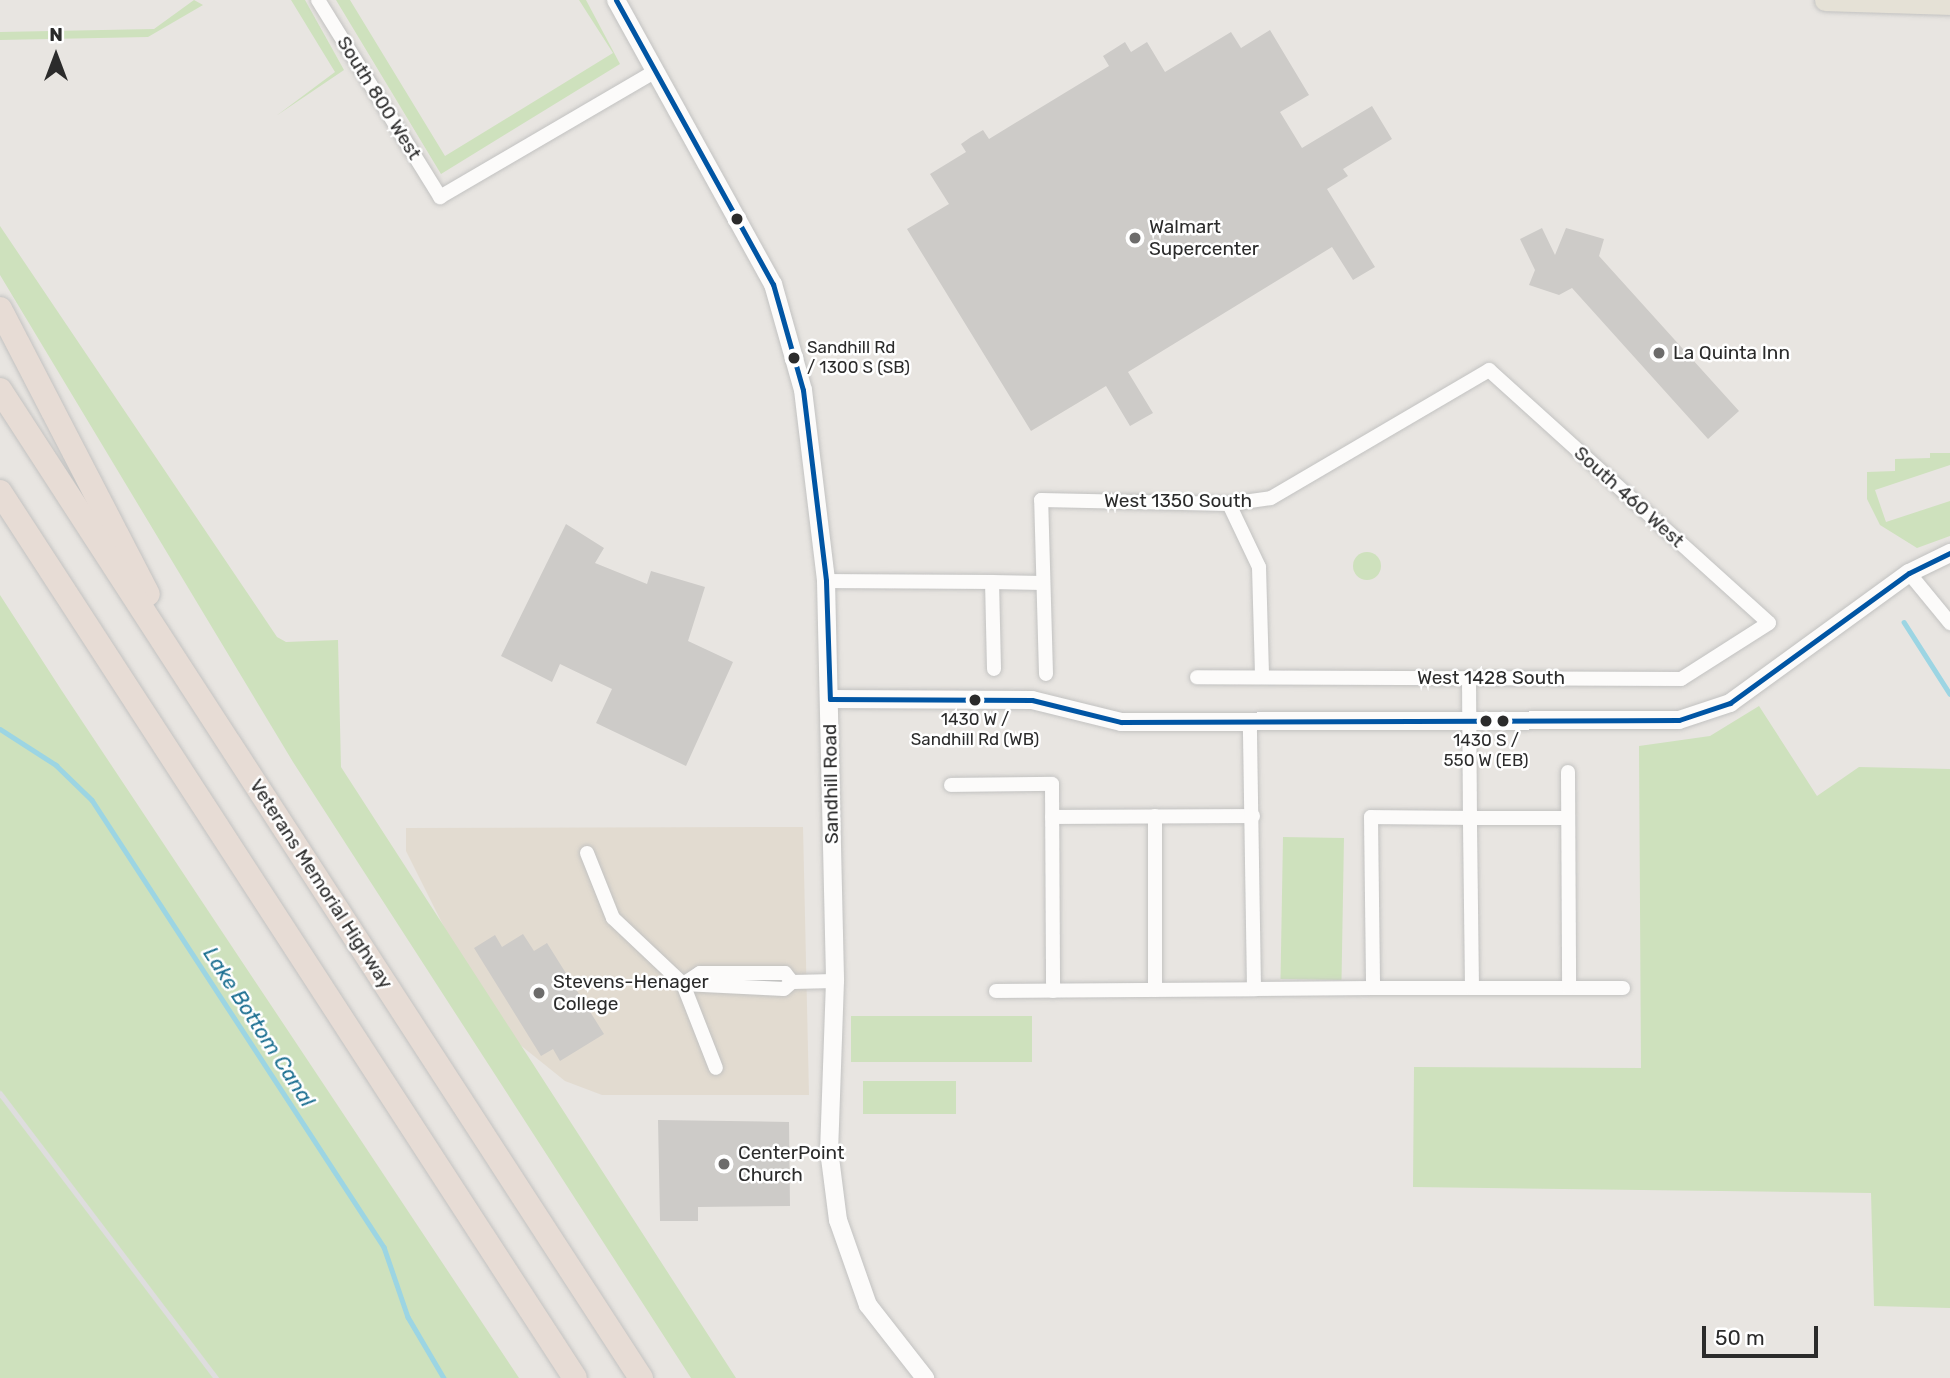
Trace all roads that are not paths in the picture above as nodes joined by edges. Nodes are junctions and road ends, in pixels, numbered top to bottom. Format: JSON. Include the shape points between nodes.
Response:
{"nodes":[{"id":1,"x":318,"y":0,"type":"edge"},
{"id":2,"x":616,"y":0,"type":"edge"},
{"id":3,"x":1825,"y":0,"type":"edge"},
{"id":4,"x":1950,"y":4,"type":"edge"},
{"id":5,"x":654,"y":72,"type":"junction"},
{"id":6,"x":0,"y":309,"type":"edge"},
{"id":7,"x":1489,"y":370,"type":"joint"},
{"id":8,"x":0,"y":390,"type":"edge"},
{"id":9,"x":0,"y":492,"type":"edge"},
{"id":10,"x":1229,"y":504,"type":"junction"},
{"id":11,"x":0,"y":510,"type":"edge"},
{"id":12,"x":1950,"y":553,"type":"edge"},
{"id":13,"x":1909,"y":573,"type":"junction"},
{"id":14,"x":826,"y":581,"type":"junction"},
{"id":15,"x":992,"y":582,"type":"junction"},
{"id":16,"x":1042,"y":583,"type":"junction"},
{"id":17,"x":75,"y":607,"type":"junction"},
{"id":18,"x":1950,"y":623,"type":"edge"},
{"id":19,"x":1769,"y":624,"type":"joint"},
{"id":20,"x":994,"y":669,"type":"dead end"},
{"id":21,"x":1046,"y":674,"type":"dead end"},
{"id":22,"x":1197,"y":677,"type":"dead end"},
{"id":23,"x":1262,"y":677,"type":"junction"},
{"id":24,"x":1469,"y":678,"type":"junction"},
{"id":25,"x":196,"y":692,"type":"junction"},
{"id":26,"x":830,"y":699,"type":"junction"},
{"id":27,"x":1250,"y":723,"type":"junction"},
{"id":28,"x":1470,"y":724,"type":"junction"},
{"id":29,"x":1568,"y":772,"type":"dead end"},
{"id":30,"x":951,"y":785,"type":"dead end"},
{"id":31,"x":1155,"y":816,"type":"junction"},
{"id":32,"x":1253,"y":816,"type":"junction"},
{"id":33,"x":1052,"y":817,"type":"junction"},
{"id":34,"x":1470,"y":818,"type":"junction"},
{"id":35,"x":1568,"y":818,"type":"junction"},
{"id":36,"x":587,"y":853,"type":"dead end"},
{"id":37,"x":835,"y":982,"type":"junction"},
{"id":38,"x":683,"y":984,"type":"junction"},
{"id":39,"x":1373,"y":988,"type":"junction"},
{"id":40,"x":1472,"y":988,"type":"junction"},
{"id":41,"x":1569,"y":988,"type":"junction"},
{"id":42,"x":1623,"y":988,"type":"dead end"},
{"id":43,"x":1254,"y":989,"type":"junction"},
{"id":44,"x":1155,"y":990,"type":"junction"},
{"id":45,"x":996,"y":991,"type":"dead end"},
{"id":46,"x":1053,"y":991,"type":"junction"},
{"id":47,"x":716,"y":1068,"type":"dead end"},
{"id":48,"x":575,"y":1378,"type":"edge"},
{"id":49,"x":641,"y":1378,"type":"edge"},
{"id":50,"x":925,"y":1378,"type":"edge"}],
"edges":[{"from":1,"to":5,"type":"street","name":"South 800 West","via":[[440,197]]},
{"from":2,"to":5,"type":"street","name":"Sandhill Road"},
{"from":3,"to":4,"type":"main road"},
{"from":5,"to":14,"type":"street","name":"Sandhill Road","via":[[773,284],[803,390]]},
{"from":6,"to":25,"type":"highway","via":[[74,443]]},
{"from":7,"to":10,"type":"street","name":"West 1350 South","via":[[1271,498]]},
{"from":7,"to":19,"type":"street","name":"South 460 West"},
{"from":8,"to":25,"type":"highway","name":"Veterans Memorial Highway"},
{"from":9,"to":17,"type":"highway"},
{"from":10,"to":16,"type":"street","name":"West 1350 South","via":[[1041,500]]},
{"from":10,"to":23,"type":"street","via":[[1259,567]]},
{"from":11,"to":17,"type":"highway"},
{"from":12,"to":13,"type":"street"},
{"from":13,"to":18,"type":"street"},
{"from":13,"to":28,"type":"street","via":[[1730,703],[1708,711],[1634,724]]},
{"from":14,"to":15,"type":"street"},
{"from":14,"to":26,"type":"street","name":"Sandhill Road"},
{"from":15,"to":16,"type":"street"},
{"from":15,"to":20,"type":"street"},
{"from":16,"to":21,"type":"street"},
{"from":17,"to":48,"type":"highway"},
{"from":19,"to":24,"type":"street","name":"West 1428 South","via":[[1681,679]]},
{"from":22,"to":23,"type":"street","name":"West 1428 South"},
{"from":23,"to":24,"type":"street","name":"West 1428 South"},
{"from":24,"to":28,"type":"street"},
{"from":25,"to":49,"type":"highway","name":"Veterans Memorial Highway"},
{"from":26,"to":27,"type":"street","via":[[1032,700],[1121,722]]},
{"from":26,"to":37,"type":"street","name":"Sandhill Road"},
{"from":27,"to":28,"type":"street"},
{"from":27,"to":32,"type":"street"},
{"from":28,"to":34,"type":"street"},
{"from":29,"to":35,"type":"street"},
{"from":30,"to":33,"type":"street","via":[[1052,784]]},
{"from":31,"to":32,"type":"street"},
{"from":31,"to":33,"type":"street"},
{"from":31,"to":44,"type":"street"},
{"from":32,"to":43,"type":"street"},
{"from":33,"to":46,"type":"street"},
{"from":34,"to":35,"type":"street"},
{"from":34,"to":39,"type":"street","via":[[1371,817]]},
{"from":34,"to":40,"type":"street"},
{"from":35,"to":41,"type":"street"},
{"from":36,"to":38,"type":"street","via":[[613,918]]},
{"from":37,"to":38,"type":"street","via":[[792,982],[784,989]]},
{"from":37,"to":50,"type":"street","name":"Sandhill Road","via":[[829,1150],[838,1220],[868,1305]]},
{"from":38,"to":47,"type":"street"},
{"from":39,"to":40,"type":"street"},
{"from":39,"to":43,"type":"street"},
{"from":40,"to":41,"type":"street"},
{"from":41,"to":42,"type":"street"},
{"from":43,"to":44,"type":"street"},
{"from":44,"to":46,"type":"street"},
{"from":45,"to":46,"type":"street"}]}
